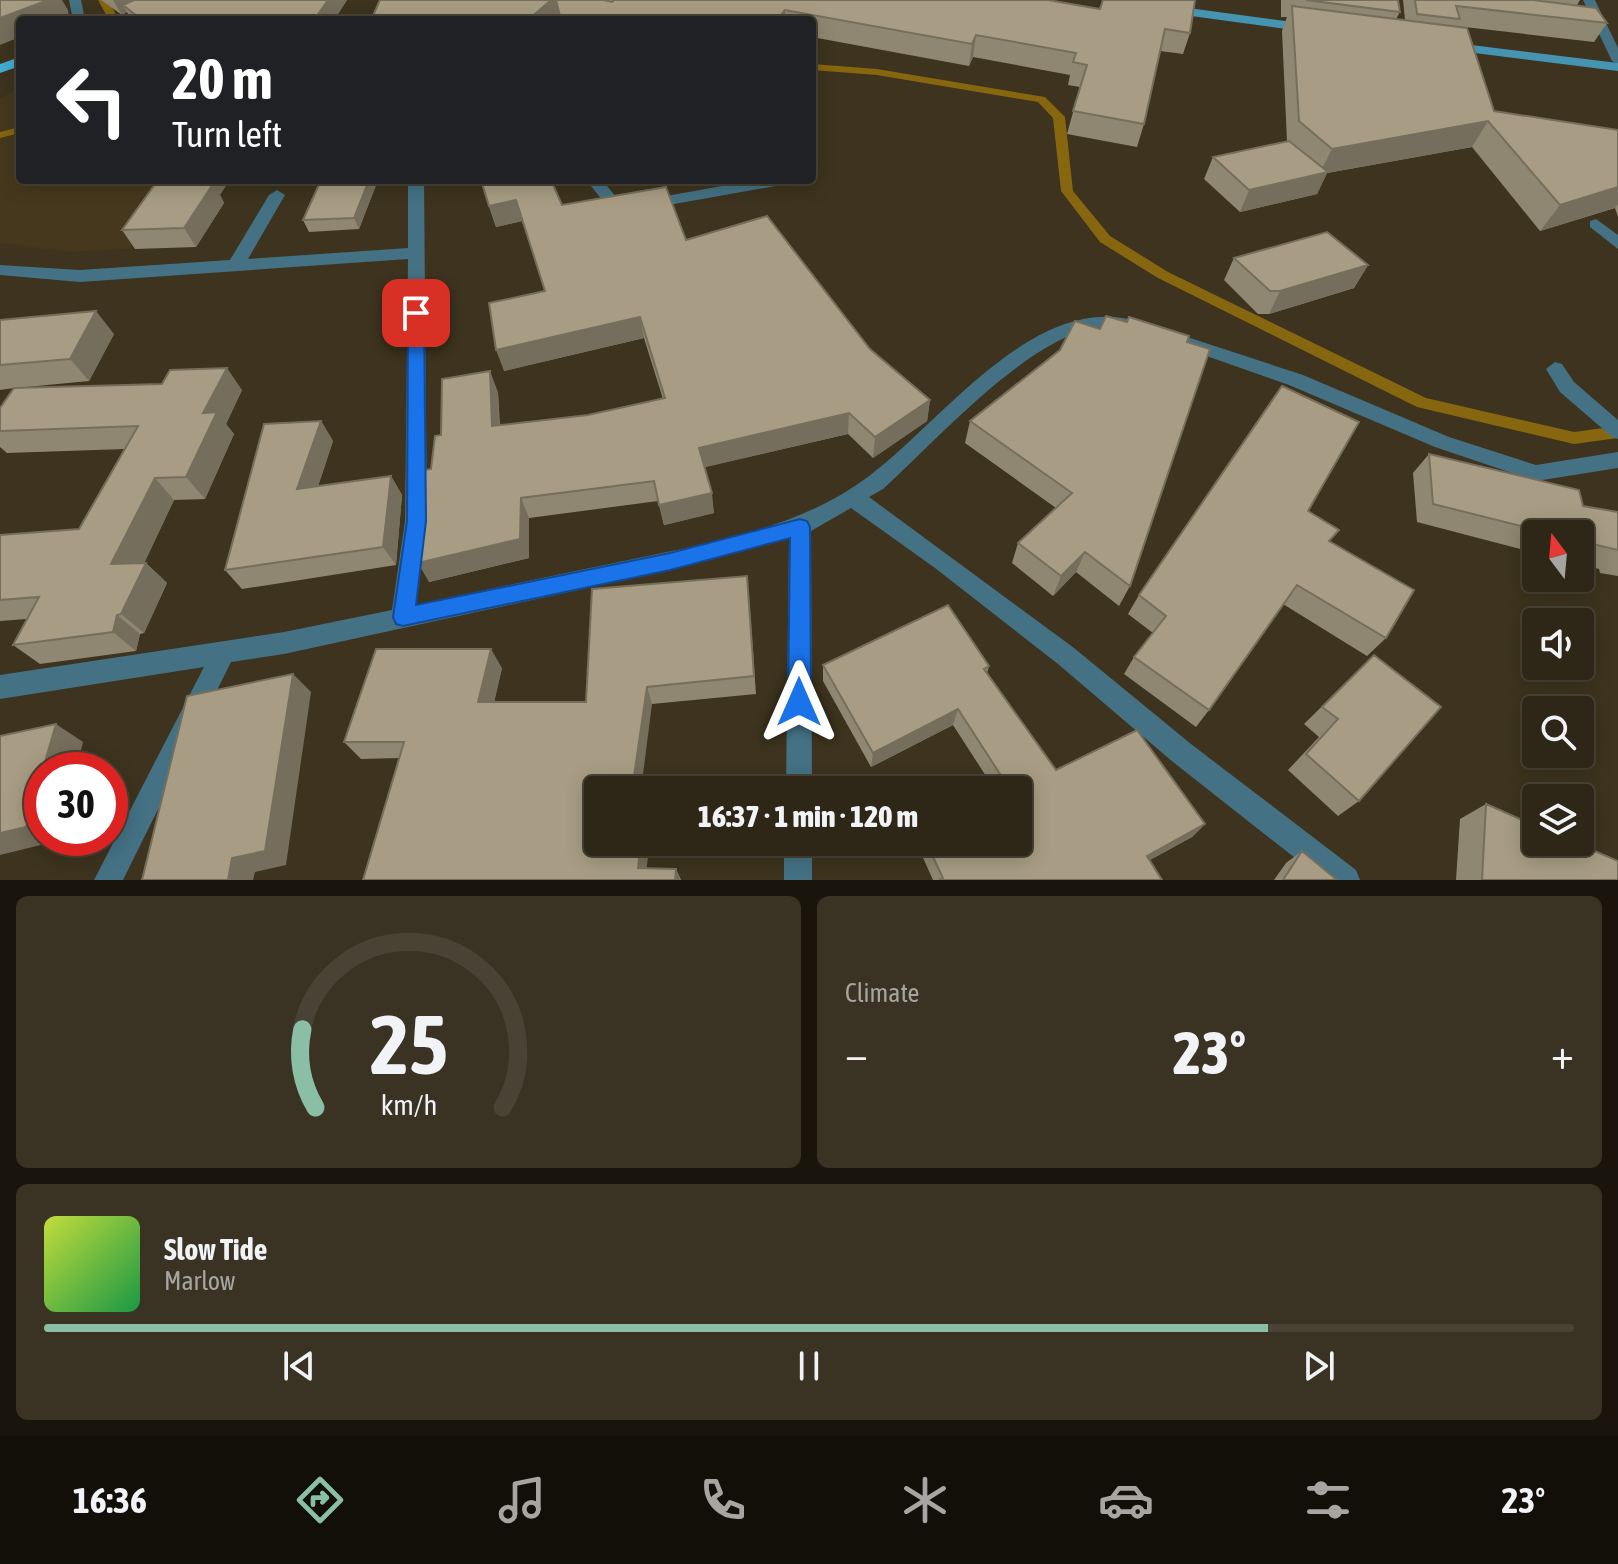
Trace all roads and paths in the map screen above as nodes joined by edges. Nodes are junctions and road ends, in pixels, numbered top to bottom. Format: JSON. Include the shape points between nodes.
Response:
{"nodes":[{"id":1,"x":172,"y":0,"type":"edge"},
{"id":2,"x":1589,"y":0,"type":"edge"},
{"id":3,"x":1159,"y":8,"type":"edge"},
{"id":4,"x":133,"y":16,"type":"edge"},
{"id":5,"x":1584,"y":20,"type":"edge"},
{"id":6,"x":1600,"y":22,"type":"junction"},
{"id":7,"x":1323,"y":29,"type":"edge"},
{"id":8,"x":1431,"y":44,"type":"edge"},
{"id":9,"x":1618,"y":64,"type":"edge"},
{"id":10,"x":416,"y":184,"type":"edge"},
{"id":11,"x":597,"y":184,"type":"edge"},
{"id":12,"x":759,"y":184,"type":"edge"},
{"id":13,"x":277,"y":195,"type":"dead end"},
{"id":14,"x":1596,"y":224,"type":"edge"},
{"id":15,"x":1618,"y":244,"type":"edge"},
{"id":16,"x":416,"y":253,"type":"junction"},
{"id":17,"x":236,"y":265,"type":"junction"},
{"id":18,"x":0,"y":270,"type":"edge"},
{"id":19,"x":1555,"y":369,"type":"dead end"},
{"id":20,"x":1618,"y":431,"type":"edge"},
{"id":21,"x":1618,"y":460,"type":"edge"},
{"id":22,"x":850,"y":498,"type":"junction"},
{"id":23,"x":800,"y":527,"type":"junction"},
{"id":24,"x":403,"y":617,"type":"junction"},
{"id":25,"x":223,"y":653,"type":"junction"},
{"id":26,"x":0,"y":687,"type":"edge"},
{"id":27,"x":799,"y":776,"type":"edge"},
{"id":28,"x":798,"y":856,"type":"edge"},
{"id":29,"x":108,"y":880,"type":"edge"},
{"id":30,"x":798,"y":880,"type":"edge"},
{"id":31,"x":1346,"y":880,"type":"edge"}],
"edges":[{"from":1,"to":4,"type":"main road"},
{"from":2,"to":6,"type":"street"},
{"from":3,"to":7,"type":"main road"},
{"from":5,"to":6,"type":"street"},
{"from":6,"to":9,"type":"street"},
{"from":8,"to":9,"type":"main road"},
{"from":10,"to":16,"type":"street"},
{"from":11,"to":12,"type":"street","via":[[618,209]]},
{"from":13,"to":17,"type":"street"},
{"from":14,"to":15,"type":"street"},
{"from":16,"to":17,"type":"street"},
{"from":16,"to":24,"type":"street","via":[[416,521]]},
{"from":17,"to":18,"type":"street","via":[[80,276]]},
{"from":19,"to":20,"type":"street","via":[[1567,387]]},
{"from":21,"to":22,"type":"street","via":[[1536,473],[1442,442],[1296,380],[1134,325],[1093,321],[1051,338],[1004,367],[876,483]]},
{"from":22,"to":23,"type":"street"},
{"from":22,"to":31,"type":"street","via":[[943,561]]},
{"from":23,"to":24,"type":"street","via":[[670,561]]},
{"from":23,"to":27,"type":"street"},
{"from":24,"to":25,"type":"street"},
{"from":25,"to":26,"type":"street"},
{"from":25,"to":29,"type":"street"},
{"from":28,"to":30,"type":"street"}]}
